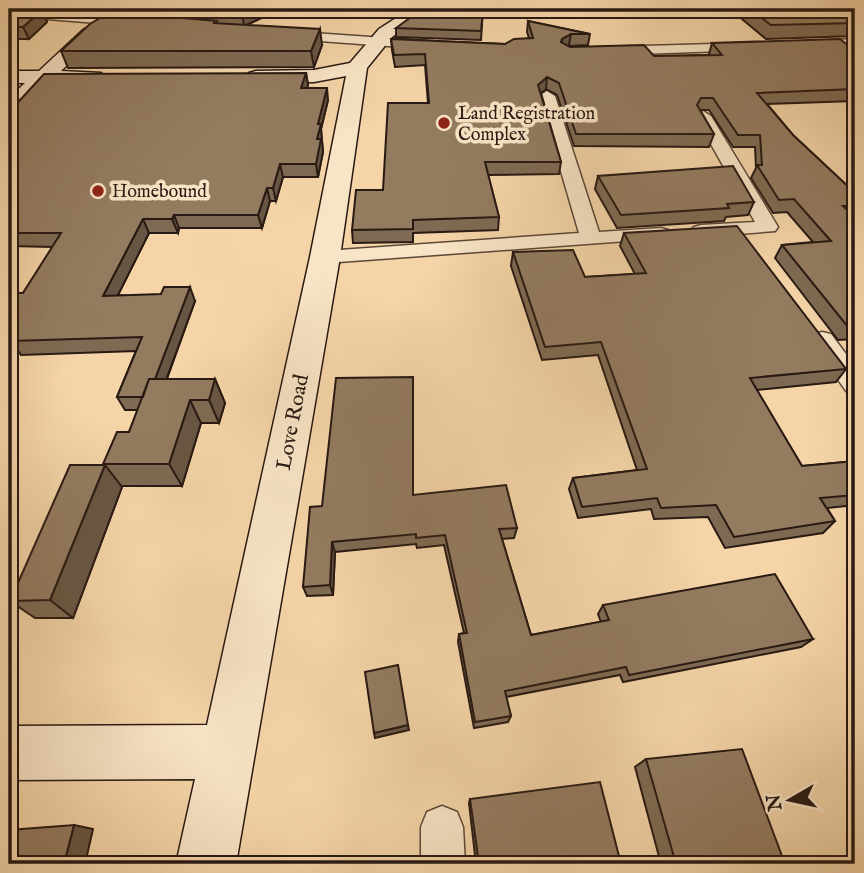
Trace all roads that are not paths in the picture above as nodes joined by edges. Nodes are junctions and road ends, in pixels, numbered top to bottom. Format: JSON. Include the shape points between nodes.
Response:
{"nodes":[{"id":1,"x":131,"y":9,"type":"edge"},
{"id":2,"x":423,"y":9,"type":"edge"},
{"id":3,"x":9,"y":12,"type":"edge"},
{"id":4,"x":108,"y":20,"type":"junction"},
{"id":5,"x":150,"y":24,"type":"edge"},
{"id":6,"x":276,"y":35,"type":"edge"},
{"id":7,"x":855,"y":43,"type":"edge"},
{"id":8,"x":801,"y":45,"type":"edge"},
{"id":9,"x":439,"y":46,"type":"edge"},
{"id":10,"x":760,"y":46,"type":"edge"},
{"id":11,"x":596,"y":51,"type":"edge"},
{"id":12,"x":361,"y":68,"type":"junction"},
{"id":13,"x":9,"y":77,"type":"edge"},
{"id":14,"x":113,"y":80,"type":"edge"},
{"id":15,"x":238,"y":80,"type":"edge"},
{"id":16,"x":37,"y":81,"type":"junction"},
{"id":17,"x":9,"y":85,"type":"edge"},
{"id":18,"x":547,"y":96,"type":"edge"},
{"id":19,"x":9,"y":110,"type":"edge"},
{"id":20,"x":703,"y":116,"type":"edge"},
{"id":21,"x":737,"y":229,"type":"junction"},
{"id":22,"x":591,"y":239,"type":"junction"},
{"id":23,"x":754,"y":251,"type":"edge"},
{"id":24,"x":325,"y":257,"type":"junction"},
{"id":25,"x":805,"y":317,"type":"edge"},
{"id":26,"x":855,"y":384,"type":"edge"},
{"id":27,"x":226,"y":752,"type":"junction"},
{"id":28,"x":9,"y":753,"type":"edge"},
{"id":29,"x":206,"y":864,"type":"edge"}],
"edges":[{"from":1,"to":4,"type":"main road"},
{"from":2,"to":12,"type":"main road","via":[[397,23]]},
{"from":3,"to":4,"type":"street"},
{"from":4,"to":5,"type":"street"},
{"from":4,"to":16,"type":"main road"},
{"from":6,"to":12,"type":"street"},
{"from":7,"to":8,"type":"street"},
{"from":9,"to":12,"type":"street"},
{"from":10,"to":11,"type":"street"},
{"from":12,"to":15,"type":"main road","via":[[314,80]]},
{"from":12,"to":24,"type":"main road","name":"Love Road"},
{"from":13,"to":16,"type":"main road"},
{"from":14,"to":16,"type":"main road"},
{"from":16,"to":17,"type":"main road"},
{"from":16,"to":19,"type":"main road"},
{"from":18,"to":22,"type":"street"},
{"from":20,"to":21,"type":"street","via":[[768,227]]},
{"from":21,"to":22,"type":"street"},
{"from":21,"to":23,"type":"street"},
{"from":22,"to":24,"type":"street"},
{"from":24,"to":27,"type":"main road","name":"Love Road"},
{"from":25,"to":26,"type":"street"},
{"from":27,"to":28,"type":"main road"},
{"from":27,"to":29,"type":"main road","name":"Love Road"}]}
